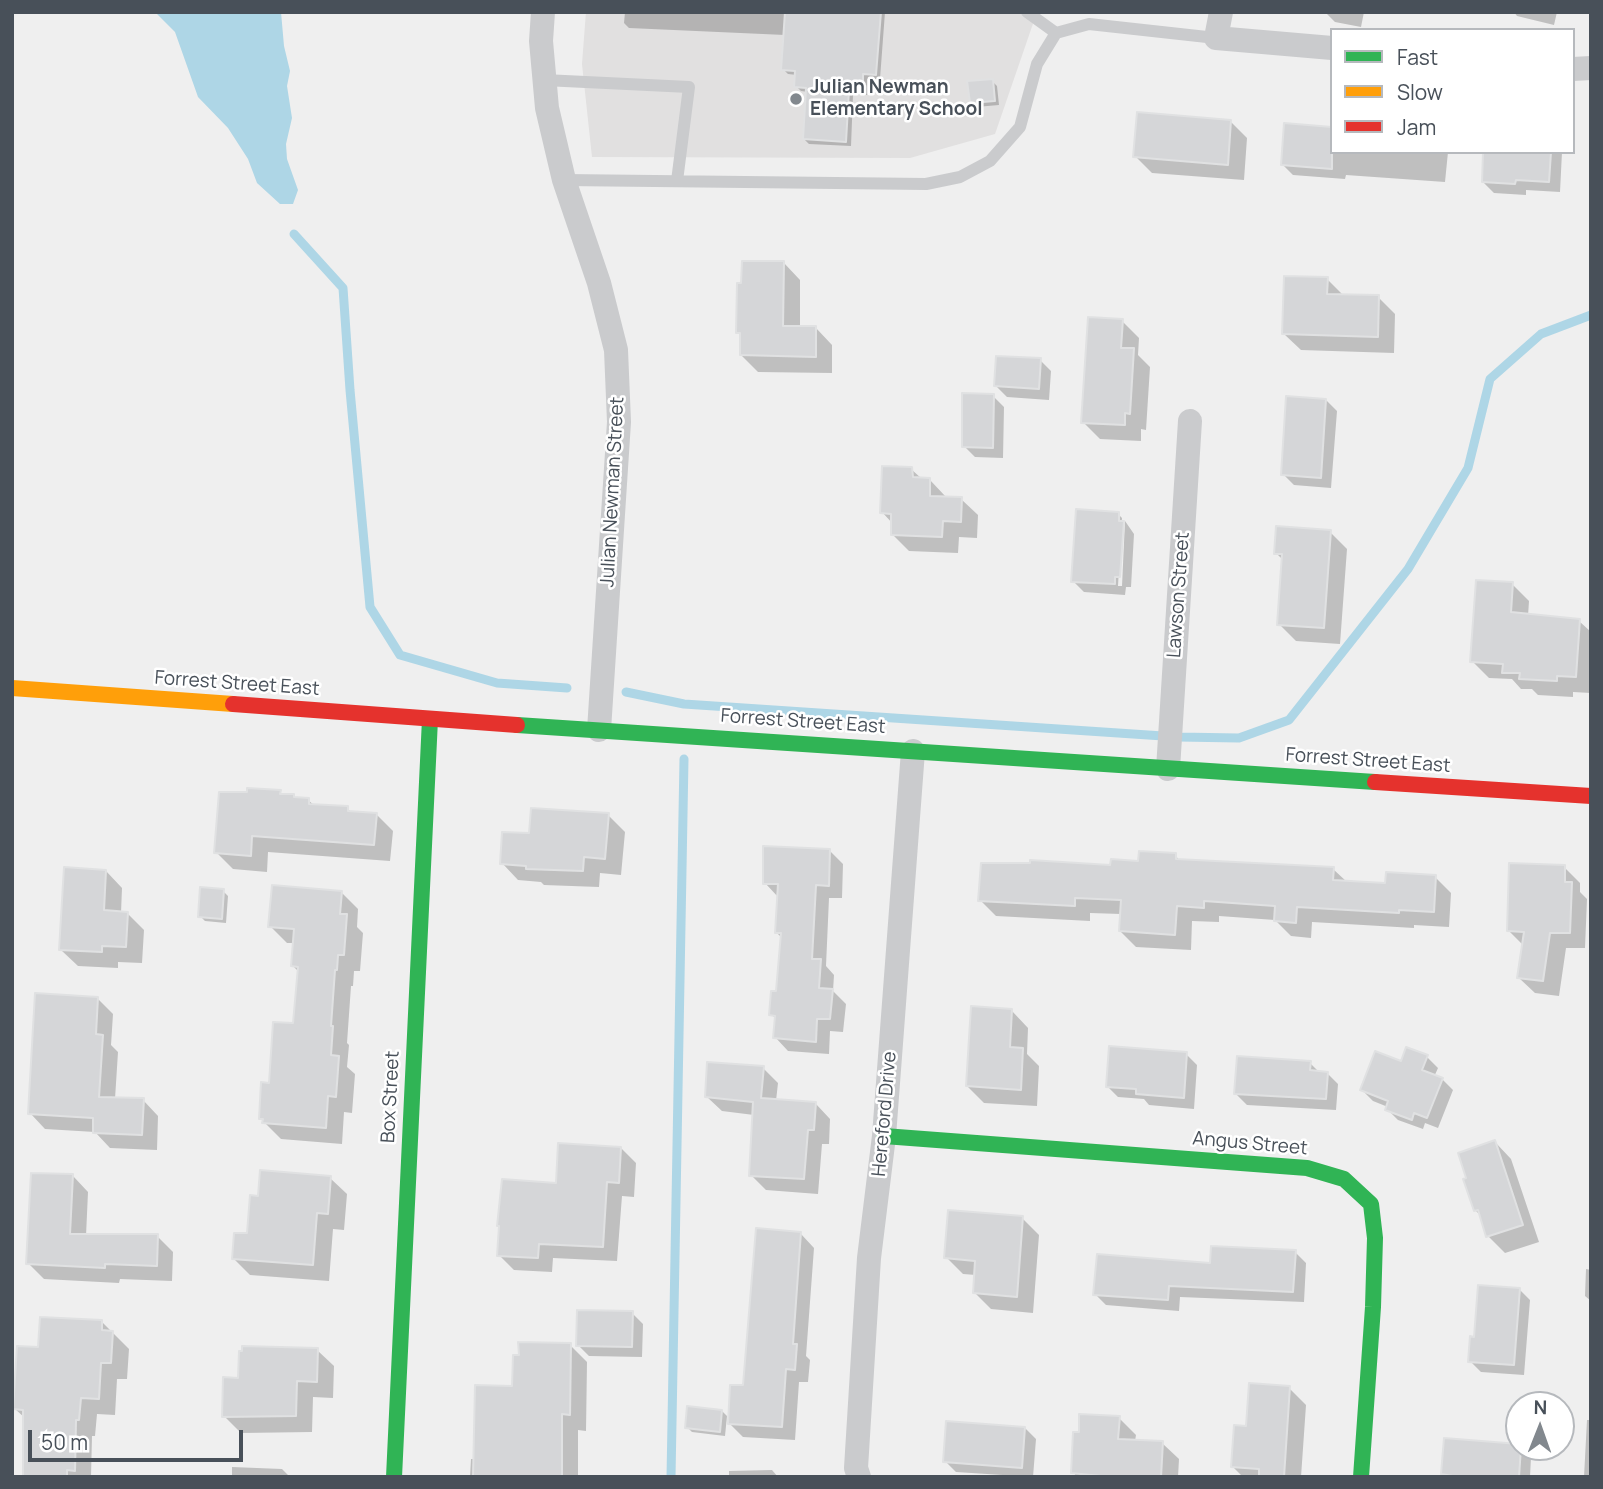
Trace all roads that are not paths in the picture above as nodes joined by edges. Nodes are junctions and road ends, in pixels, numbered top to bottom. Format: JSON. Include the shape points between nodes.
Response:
{"nodes":[{"id":1,"x":543,"y":12,"type":"edge"},
{"id":2,"x":1027,"y":12,"type":"edge"},
{"id":3,"x":1221,"y":12,"type":"edge"},
{"id":4,"x":1056,"y":33,"type":"junction"},
{"id":5,"x":1216,"y":38,"type":"junction"},
{"id":6,"x":1330,"y":48,"type":"edge"},
{"id":7,"x":544,"y":80,"type":"junction"},
{"id":8,"x":564,"y":180,"type":"junction"},
{"id":9,"x":677,"y":181,"type":"junction"},
{"id":10,"x":1189,"y":421,"type":"dead end"},
{"id":11,"x":12,"y":688,"type":"edge"},
{"id":12,"x":430,"y":719,"type":"junction"},
{"id":13,"x":599,"y":730,"type":"junction"},
{"id":14,"x":913,"y":751,"type":"junction"},
{"id":15,"x":1168,"y":769,"type":"junction"},
{"id":16,"x":1591,"y":796,"type":"edge"},
{"id":17,"x":884,"y":1136,"type":"junction"},
{"id":18,"x":394,"y":1477,"type":"edge"},
{"id":19,"x":859,"y":1477,"type":"edge"},
{"id":20,"x":1361,"y":1477,"type":"edge"}],
"edges":[{"from":1,"to":7,"type":"street","name":"Julian Newman Street"},
{"from":2,"to":4,"type":"lane"},
{"from":3,"to":5,"type":"street"},
{"from":4,"to":5,"type":"lane","via":[[1089,24]]},
{"from":4,"to":9,"type":"lane","via":[[1037,64],[1020,127],[990,161],[960,177],[926,184]]},
{"from":5,"to":6,"type":"street"},
{"from":7,"to":8,"type":"street","name":"Julian Newman Street"},
{"from":7,"to":9,"type":"lane","via":[[689,87]]},
{"from":8,"to":9,"type":"lane"},
{"from":8,"to":13,"type":"street","name":"Julian Newman Street","via":[[616,350],[620,422]]},
{"from":10,"to":15,"type":"street","name":"Lawson Street"},
{"from":11,"to":12,"type":"main road","name":"Forrest Street East"},
{"from":12,"to":13,"type":"main road","name":"Forrest Street East"},
{"from":12,"to":18,"type":"main road","name":"Box Street"},
{"from":13,"to":14,"type":"main road","name":"Forrest Street East"},
{"from":14,"to":15,"type":"main road","name":"Forrest Street East"},
{"from":14,"to":17,"type":"street","name":"Hereford Drive"},
{"from":15,"to":16,"type":"main road","name":"Forrest Street East"},
{"from":17,"to":19,"type":"street","name":"Hereford Drive","via":[[869,1258]]},
{"from":17,"to":20,"type":"main road","name":"Angus Street","via":[[1307,1168],[1343,1179],[1371,1204],[1375,1238]]}]}
